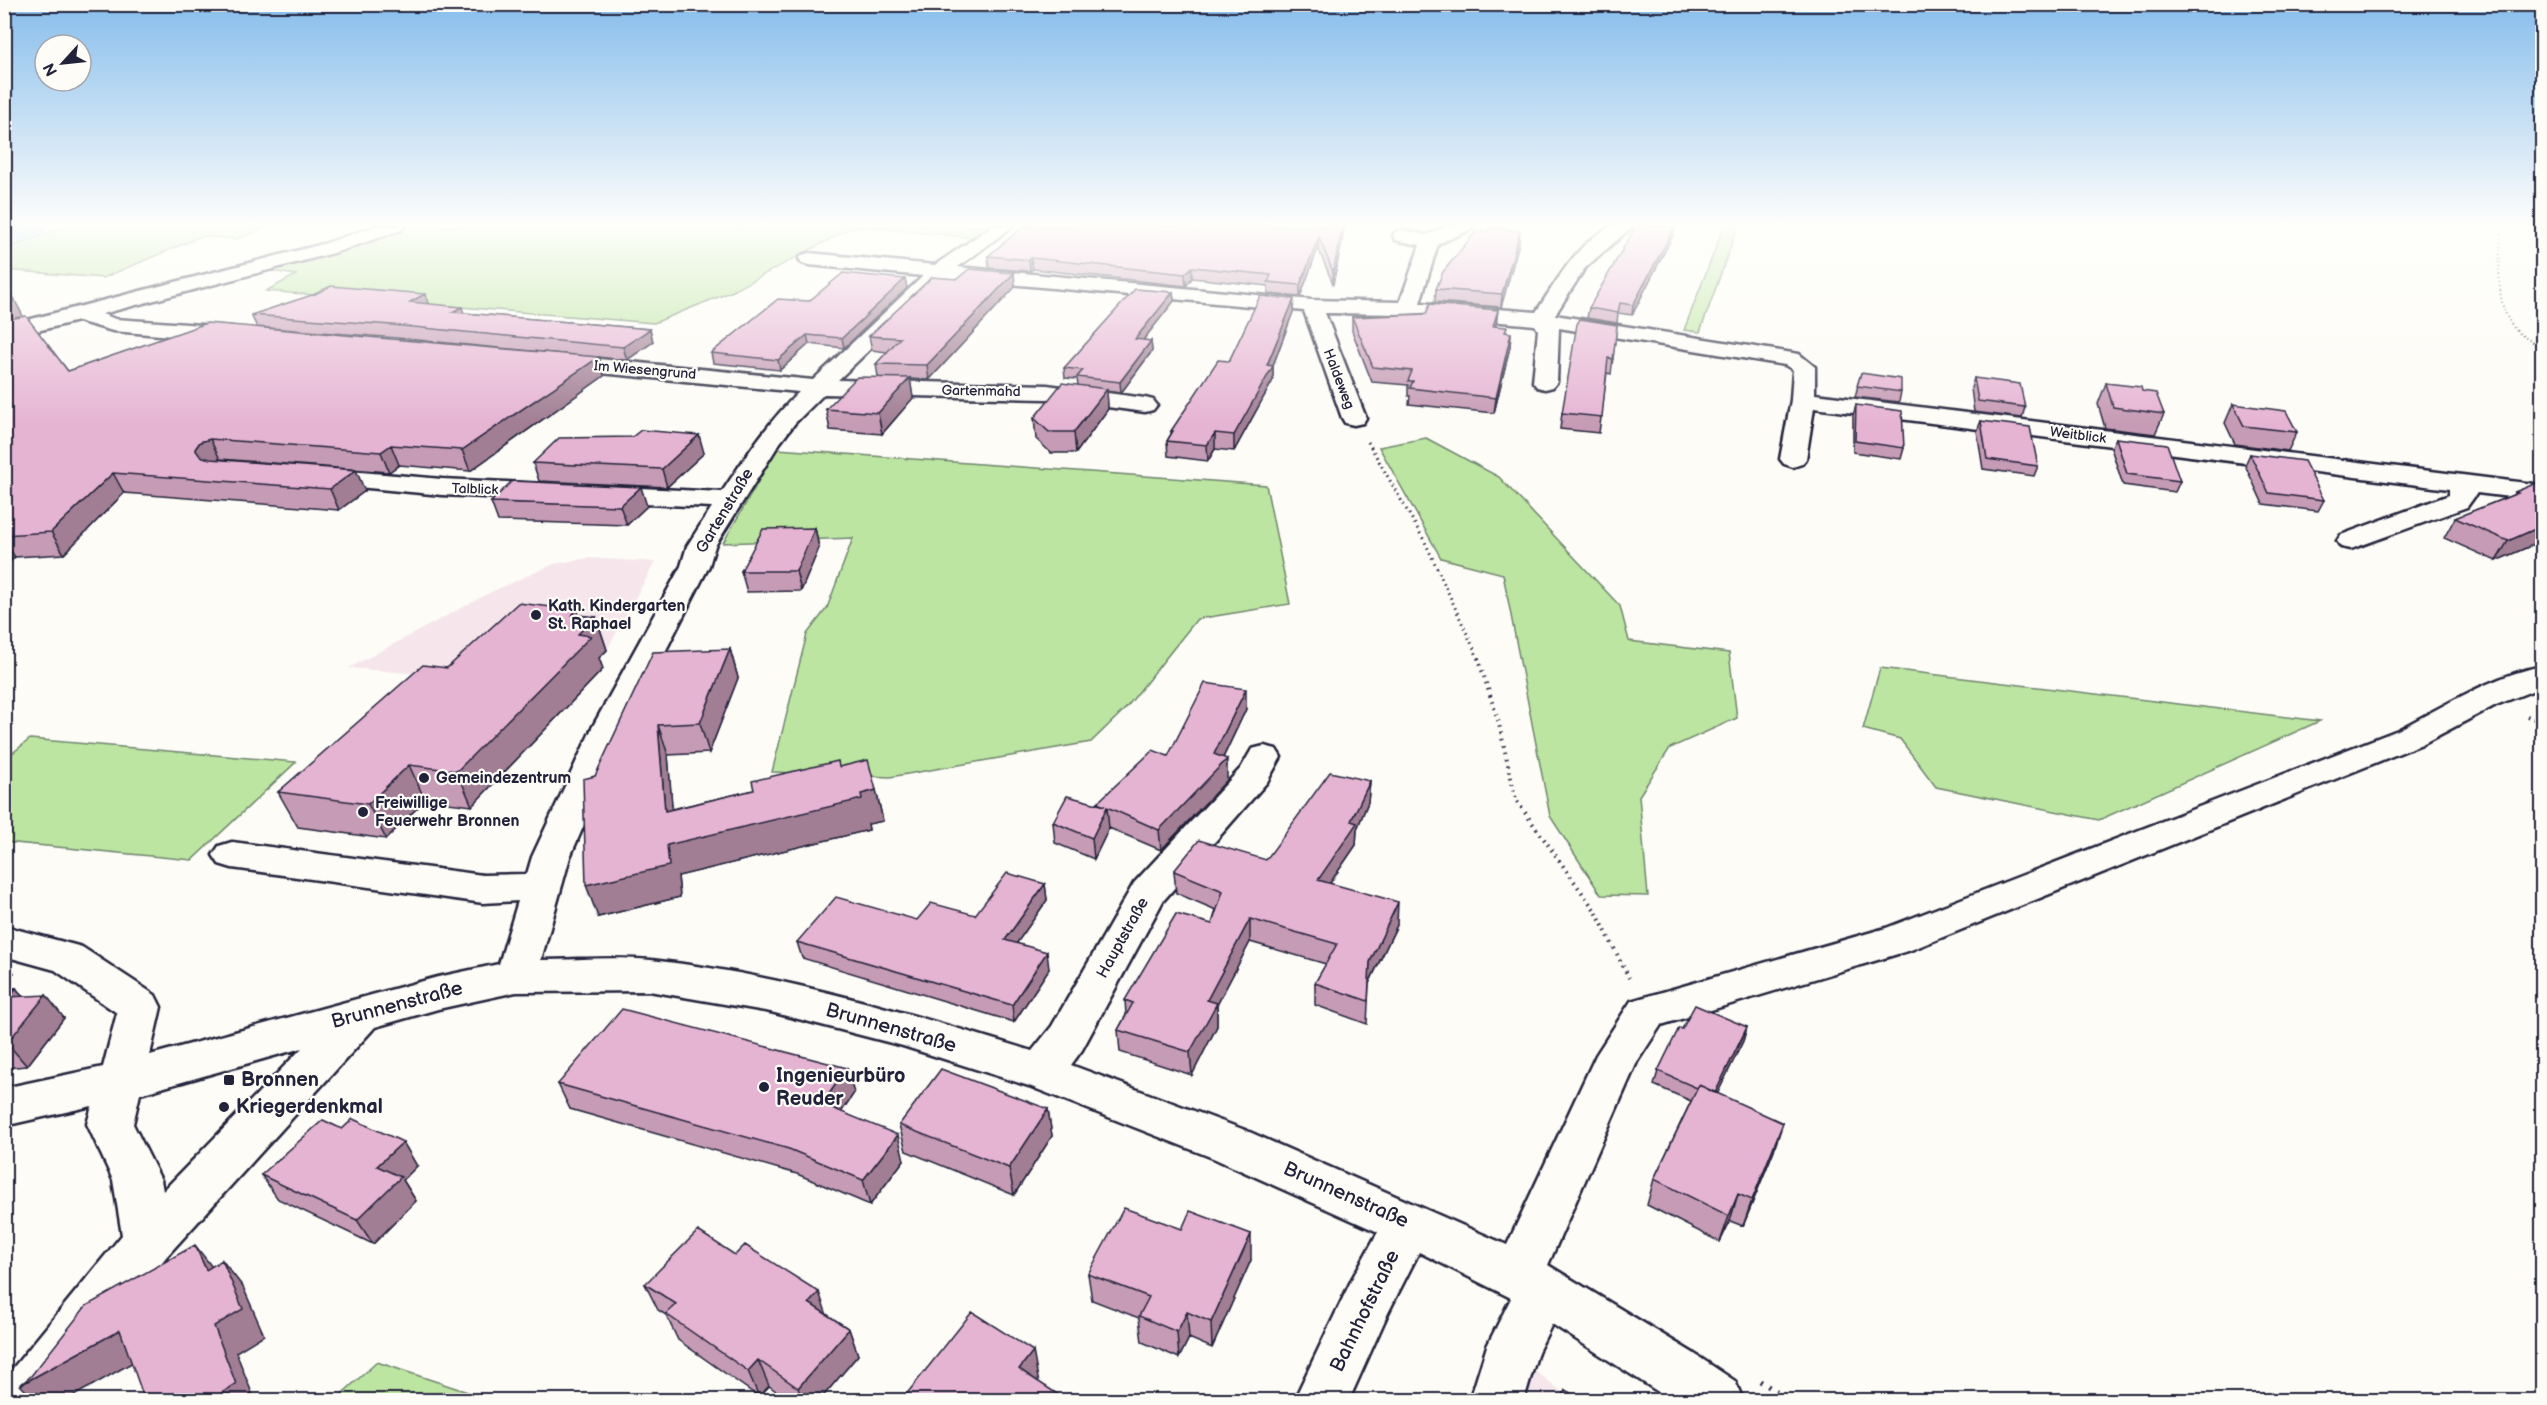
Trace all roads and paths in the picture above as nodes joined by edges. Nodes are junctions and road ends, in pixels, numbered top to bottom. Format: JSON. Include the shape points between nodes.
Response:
{"nodes":[{"id":1,"x":166,"y":292,"type":"edge"},
{"id":2,"x":917,"y":292,"type":"edge"},
{"id":3,"x":1153,"y":292,"type":"edge"},
{"id":4,"x":1414,"y":292,"type":"edge"},
{"id":5,"x":1560,"y":292,"type":"edge"},
{"id":6,"x":2502,"y":292,"type":"edge"},
{"id":7,"x":1312,"y":306,"type":"junction"},
{"id":8,"x":1408,"y":308,"type":"junction"},
{"id":9,"x":79,"y":314,"type":"junction"},
{"id":10,"x":1542,"y":319,"type":"junction"},
{"id":11,"x":4,"y":333,"type":"edge"},
{"id":12,"x":255,"y":336,"type":"edge"},
{"id":13,"x":2542,"y":348,"type":"edge"},
{"id":14,"x":537,"y":360,"type":"edge"},
{"id":15,"x":1545,"y":382,"type":"dead end"},
{"id":16,"x":817,"y":387,"type":"junction"},
{"id":17,"x":1803,"y":400,"type":"junction"},
{"id":18,"x":1145,"y":405,"type":"dead end"},
{"id":19,"x":1354,"y":418,"type":"joint"},
{"id":20,"x":1793,"y":459,"type":"dead end"},
{"id":21,"x":290,"y":474,"type":"edge"},
{"id":22,"x":2460,"y":482,"type":"junction"},
{"id":23,"x":2542,"y":493,"type":"edge"},
{"id":24,"x":730,"y":500,"type":"junction"},
{"id":25,"x":2351,"y":541,"type":"dead end"},
{"id":26,"x":2542,"y":676,"type":"edge"},
{"id":27,"x":1264,"y":757,"type":"dead end"},
{"id":28,"x":232,"y":855,"type":"dead end"},
{"id":29,"x":542,"y":887,"type":"junction"},
{"id":30,"x":4,"y":941,"type":"edge"},
{"id":31,"x":516,"y":976,"type":"junction"},
{"id":32,"x":1646,"y":1013,"type":"junction"},
{"id":33,"x":360,"y":1015,"type":"junction"},
{"id":34,"x":1041,"y":1072,"type":"junction"},
{"id":35,"x":122,"y":1081,"type":"junction"},
{"id":36,"x":4,"y":1107,"type":"edge"},
{"id":37,"x":1409,"y":1223,"type":"junction"},
{"id":38,"x":147,"y":1241,"type":"junction"},
{"id":39,"x":1531,"y":1283,"type":"junction"},
{"id":40,"x":22,"y":1401,"type":"edge"},
{"id":41,"x":1321,"y":1401,"type":"edge"},
{"id":42,"x":1497,"y":1401,"type":"edge"},
{"id":43,"x":1716,"y":1401,"type":"edge"}],
"edges":[{"from":1,"to":9,"type":"street"},
{"from":2,"to":16,"type":"street","name":"Gartenstraße"},
{"from":3,"to":7,"type":"street"},
{"from":4,"to":8,"type":"street"},
{"from":5,"to":10,"type":"street"},
{"from":6,"to":13,"type":"path","via":[[2513,326]]},
{"from":7,"to":8,"type":"street"},
{"from":7,"to":19,"type":"street","name":"Haldeweg"},
{"from":8,"to":10,"type":"street"},
{"from":9,"to":11,"type":"street"},
{"from":9,"to":12,"type":"street","via":[[113,325]]},
{"from":10,"to":15,"type":"street","via":[[1549,330]]},
{"from":10,"to":17,"type":"street","via":[[1791,359],[1804,367]]},
{"from":14,"to":16,"type":"street","name":"Im Wiesengrund"},
{"from":16,"to":18,"type":"street","name":"Gartenmahd","via":[[1047,392]]},
{"from":16,"to":24,"type":"street","name":"Gartenstraße","via":[[768,441]]},
{"from":17,"to":20,"type":"street"},
{"from":17,"to":22,"type":"street","name":"Weitblick"},
{"from":19,"to":32,"type":"path","via":[[1425,542],[1476,652],[1498,720],[1516,800],[1596,912]]},
{"from":21,"to":24,"type":"street","name":"Talblick","via":[[442,487]]},
{"from":22,"to":23,"type":"street","name":"Weitblick"},
{"from":22,"to":25,"type":"street","via":[[2464,494],[2458,501]]},
{"from":24,"to":29,"type":"street","name":"Gartenstraße","via":[[701,546],[695,566],[610,726],[551,857]]},
{"from":26,"to":32,"type":"street","via":[[2484,698],[2410,738],[1897,940]]},
{"from":27,"to":34,"type":"street","name":"Hauptstraße","via":[[1255,774],[1148,893],[1067,1038]]},
{"from":28,"to":29,"type":"street","via":[[483,889]]},
{"from":29,"to":31,"type":"street","name":"Gartenstraße"},
{"from":30,"to":35,"type":"street","via":[[68,958],[140,1007]]},
{"from":31,"to":33,"type":"street","name":"Brunnenstraße"},
{"from":31,"to":34,"type":"street","name":"Brunnenstraße","via":[[649,975],[771,996],[903,1029]]},
{"from":32,"to":39,"type":"street","via":[[1618,1055]]},
{"from":33,"to":35,"type":"street","name":"Brunnenstraße"},
{"from":33,"to":38,"type":"street"},
{"from":34,"to":37,"type":"street","name":"Brunnenstraße","via":[[1229,1144]]},
{"from":35,"to":36,"type":"street","name":"Brunnenstraße"},
{"from":35,"to":38,"type":"street","via":[[110,1124],[137,1180]]},
{"from":37,"to":39,"type":"street","name":"Brunnenstraße"},
{"from":37,"to":41,"type":"street","name":"Bahnhofstraße"},
{"from":38,"to":40,"type":"street"},
{"from":39,"to":42,"type":"street"},
{"from":39,"to":43,"type":"street","name":"Brunnenstraße"}]}
